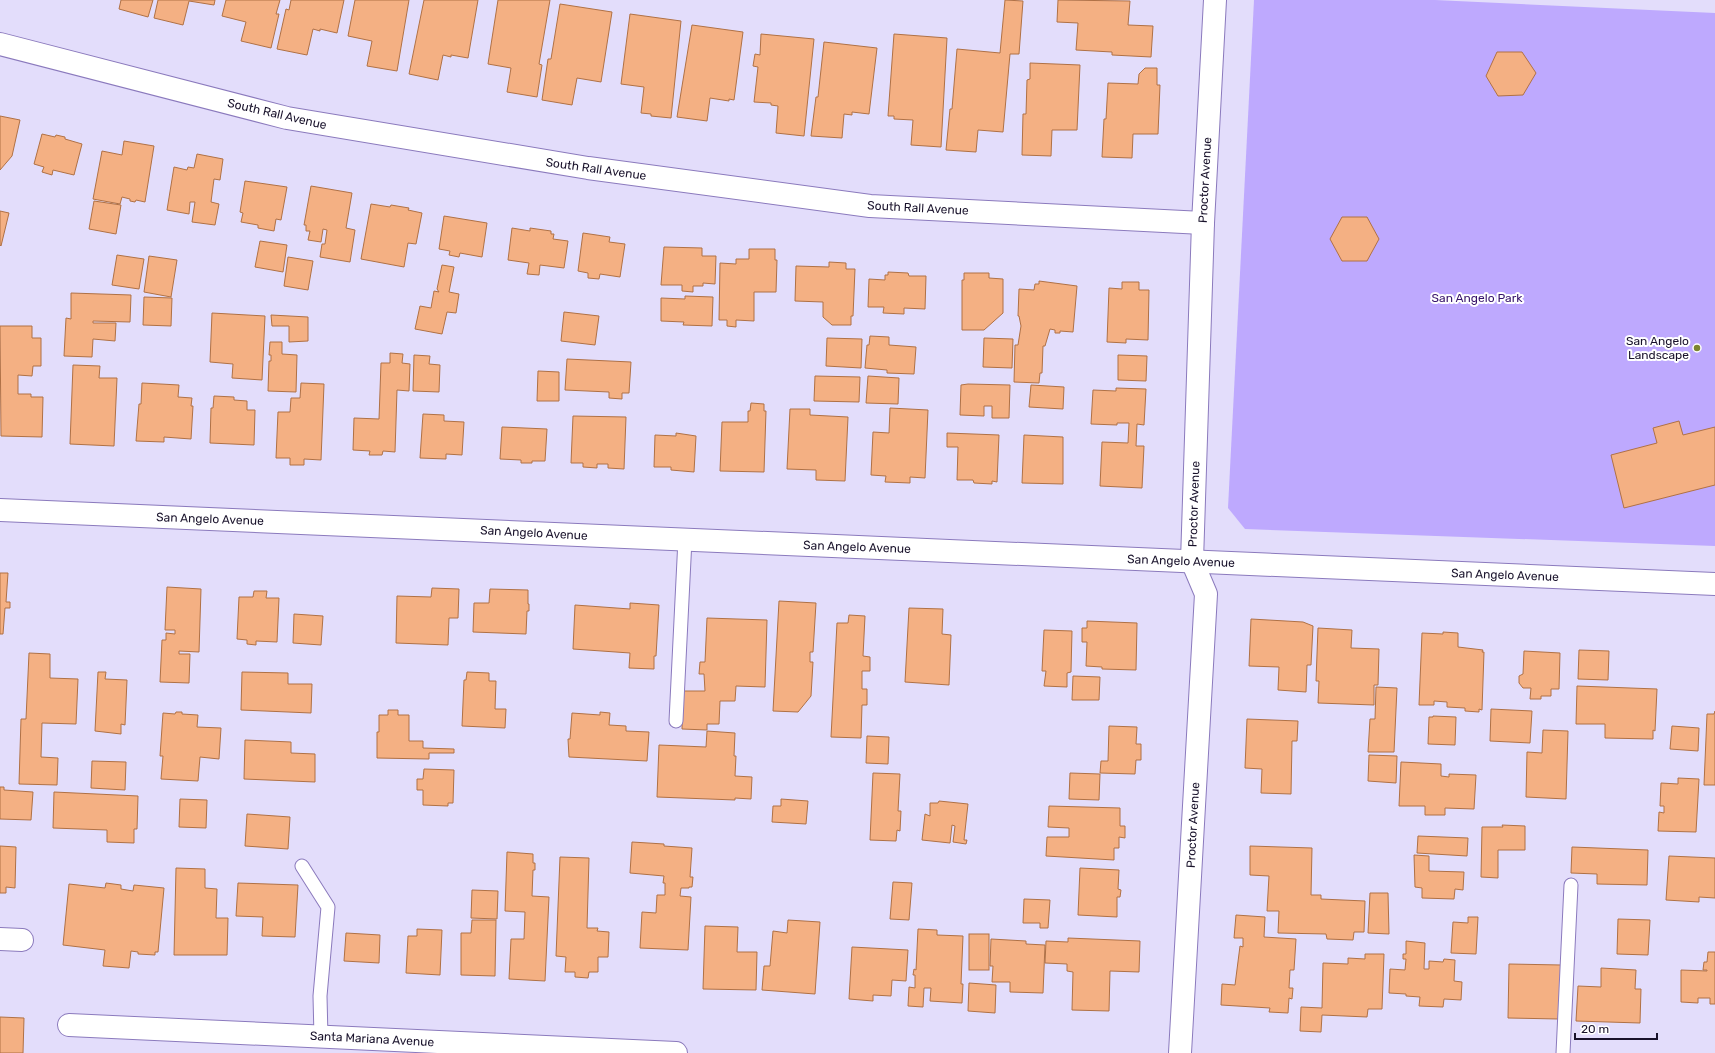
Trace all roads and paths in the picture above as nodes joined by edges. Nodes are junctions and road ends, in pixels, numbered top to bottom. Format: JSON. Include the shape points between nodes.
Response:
{"nodes":[{"id":1,"x":1215,"y":0,"type":"edge"},
{"id":2,"x":0,"y":44,"type":"edge"},
{"id":3,"x":1203,"y":223,"type":"junction"},
{"id":4,"x":0,"y":510,"type":"edge"},
{"id":5,"x":685,"y":540,"type":"junction"},
{"id":6,"x":1192,"y":561,"type":"junction"},
{"id":7,"x":1715,"y":584,"type":"edge"},
{"id":8,"x":676,"y":721,"type":"dead end"},
{"id":9,"x":302,"y":866,"type":"dead end"},
{"id":10,"x":1571,"y":884,"type":"dead end"},
{"id":11,"x":0,"y":939,"type":"edge"},
{"id":12,"x":22,"y":940,"type":"dead end"},
{"id":13,"x":69,"y":1025,"type":"dead end"},
{"id":14,"x":321,"y":1045,"type":"edge"},
{"id":15,"x":676,"y":1053,"type":"edge"},
{"id":16,"x":1180,"y":1053,"type":"edge"},
{"id":17,"x":1563,"y":1053,"type":"edge"}],
"edges":[{"from":1,"to":3,"type":"street","name":"Proctor Avenue"},
{"from":2,"to":3,"type":"street","name":"South Rall Avenue","via":[[287,118],[588,168],[870,206]]},
{"from":3,"to":6,"type":"street","name":"Proctor Avenue"},
{"from":4,"to":5,"type":"street","name":"San Angelo Avenue"},
{"from":5,"to":6,"type":"street","name":"San Angelo Avenue"},
{"from":5,"to":8,"type":"lane"},
{"from":6,"to":7,"type":"street","name":"San Angelo Avenue"},
{"from":6,"to":16,"type":"street","name":"Proctor Avenue","via":[[1206,594]]},
{"from":9,"to":14,"type":"lane","via":[[328,907],[320,996]]},
{"from":10,"to":17,"type":"lane"},
{"from":11,"to":12,"type":"street"},
{"from":13,"to":14,"type":"street","name":"Santa Mariana Avenue"},
{"from":14,"to":15,"type":"street","name":"Santa Mariana Avenue"}]}
